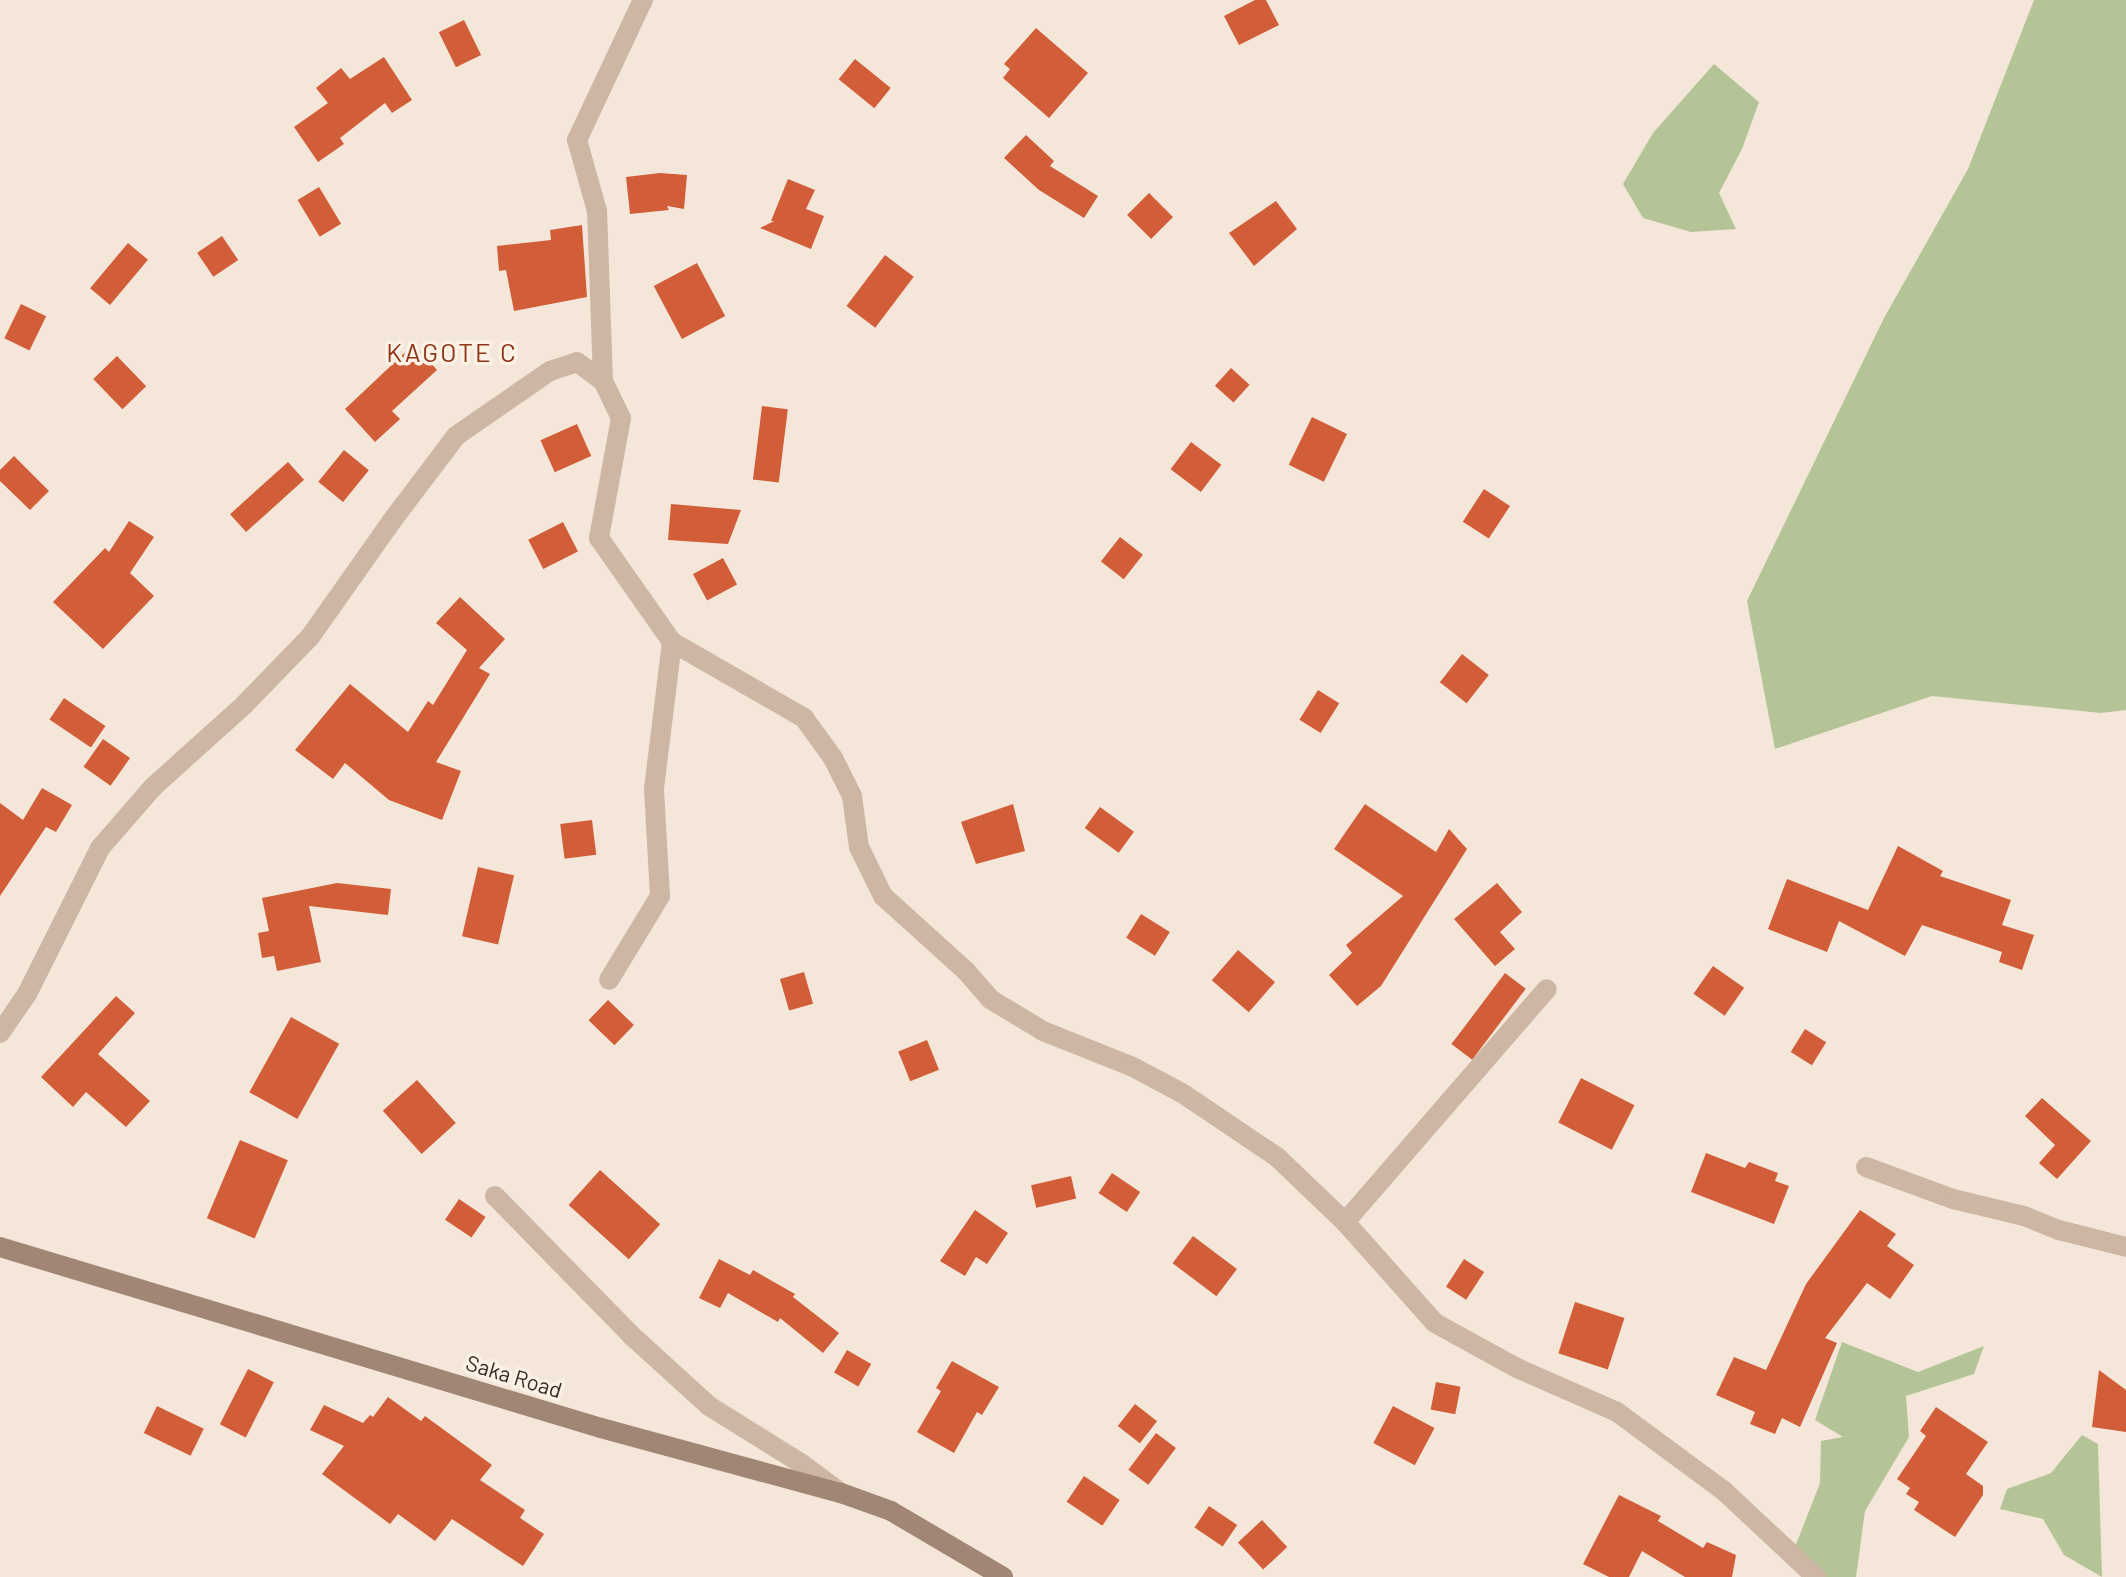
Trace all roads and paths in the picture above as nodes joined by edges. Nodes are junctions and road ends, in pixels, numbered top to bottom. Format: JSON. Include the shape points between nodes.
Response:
{"nodes":[{"id":1,"x":643,"y":0,"type":"edge"},
{"id":2,"x":603,"y":381,"type":"junction"},
{"id":3,"x":672,"y":642,"type":"junction"},
{"id":4,"x":609,"y":980,"type":"dead end"},
{"id":5,"x":1547,"y":989,"type":"dead end"},
{"id":6,"x":0,"y":1033,"type":"edge"},
{"id":7,"x":1866,"y":1167,"type":"dead end"},
{"id":8,"x":495,"y":1196,"type":"dead end"},
{"id":9,"x":1345,"y":1222,"type":"junction"},
{"id":10,"x":0,"y":1247,"type":"edge"},
{"id":11,"x":2126,"y":1247,"type":"edge"},
{"id":12,"x":841,"y":1493,"type":"junction"},
{"id":13,"x":1003,"y":1577,"type":"edge"},
{"id":14,"x":1816,"y":1577,"type":"edge"}],
"edges":[{"from":1,"to":2,"type":"street","via":[[577,140],[597,211]]},
{"from":2,"to":3,"type":"street","via":[[621,418],[599,538]]},
{"from":2,"to":6,"type":"street","via":[[577,362],[550,371],[456,436],[310,637],[153,787],[100,848],[27,994]]},
{"from":3,"to":4,"type":"street","via":[[654,789],[660,896]]},
{"from":3,"to":9,"type":"street","via":[[804,718],[852,796],[859,847],[883,896],[990,999],[1043,1031],[1182,1093],[1277,1157]]},
{"from":5,"to":9,"type":"street"},
{"from":7,"to":11,"type":"street","via":[[1953,1199]]},
{"from":8,"to":12,"type":"street","via":[[709,1406]]},
{"from":9,"to":14,"type":"street","via":[[1435,1323],[1517,1368],[1617,1412],[1724,1491]]},
{"from":10,"to":12,"type":"main road","name":"Saka Road","via":[[601,1428]]},
{"from":12,"to":13,"type":"main road","name":"Saka Road","via":[[891,1511]]}]}
